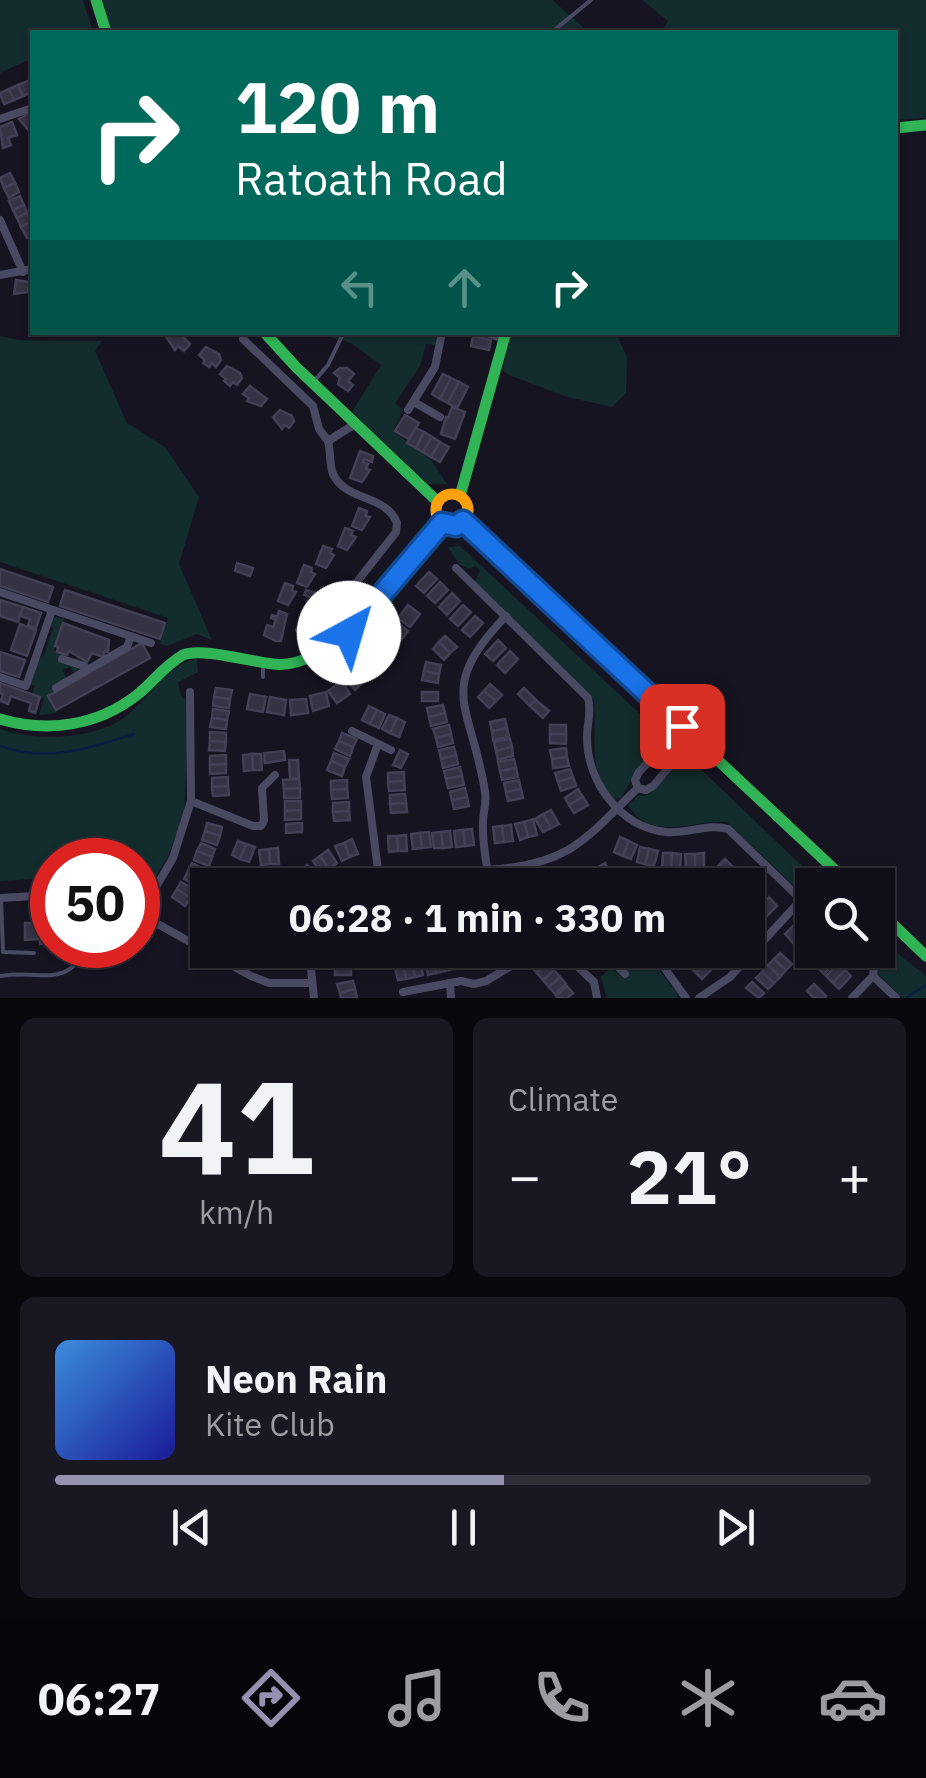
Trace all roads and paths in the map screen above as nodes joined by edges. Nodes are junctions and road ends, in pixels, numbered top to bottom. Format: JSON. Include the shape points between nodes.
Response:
{"nodes":[{"id":1,"x":96,"y":0,"type":"edge"},
{"id":2,"x":591,"y":0,"type":"edge"},
{"id":3,"x":105,"y":30,"type":"edge"},
{"id":4,"x":554,"y":30,"type":"edge"},
{"id":5,"x":30,"y":109,"type":"edge"},
{"id":6,"x":0,"y":119,"type":"edge"},
{"id":7,"x":926,"y":125,"type":"edge"},
{"id":8,"x":898,"y":128,"type":"edge"},
{"id":9,"x":0,"y":220,"type":"edge"},
{"id":10,"x":28,"y":270,"type":"edge"},
{"id":11,"x":0,"y":275,"type":"edge"},
{"id":12,"x":343,"y":335,"type":"edge"},
{"id":13,"x":441,"y":335,"type":"edge"},
{"id":14,"x":505,"y":336,"type":"edge"},
{"id":15,"x":243,"y":340,"type":"dead end"},
{"id":16,"x":257,"y":340,"type":"edge"},
{"id":17,"x":312,"y":383,"type":"junction"},
{"id":18,"x":440,"y":417,"type":"dead end"},
{"id":19,"x":355,"y":424,"type":"junction"},
{"id":20,"x":328,"y":441,"type":"junction"},
{"id":21,"x":460,"y":496,"type":"junction"},
{"id":22,"x":438,"y":502,"type":"junction"},
{"id":23,"x":463,"y":521,"type":"junction"},
{"id":24,"x":442,"y":523,"type":"junction"},
{"id":25,"x":456,"y":568,"type":"dead end"},
{"id":26,"x":476,"y":569,"type":"dead end"},
{"id":27,"x":467,"y":578,"type":"junction"},
{"id":28,"x":0,"y":592,"type":"edge"},
{"id":29,"x":52,"y":610,"type":"junction"},
{"id":30,"x":304,"y":611,"type":"dead end"},
{"id":31,"x":506,"y":616,"type":"junction"},
{"id":32,"x":312,"y":620,"type":"junction"},
{"id":33,"x":299,"y":630,"type":"dead end"},
{"id":34,"x":131,"y":636,"type":"junction"},
{"id":35,"x":151,"y":643,"type":"dead end"},
{"id":36,"x":62,"y":659,"type":"dead end"},
{"id":37,"x":88,"y":670,"type":"junction"},
{"id":38,"x":0,"y":677,"type":"edge"},
{"id":39,"x":56,"y":688,"type":"dead end"},
{"id":40,"x":190,"y":692,"type":"dead end"},
{"id":41,"x":0,"y":719,"type":"edge"},
{"id":42,"x":682,"y":726,"type":"junction"},
{"id":43,"x":352,"y":731,"type":"dead end"},
{"id":44,"x":695,"y":738,"type":"junction"},
{"id":45,"x":378,"y":744,"type":"junction"},
{"id":46,"x":390,"y":750,"type":"dead end"},
{"id":47,"x":275,"y":775,"type":"dead end"},
{"id":48,"x":638,"y":788,"type":"junction"},
{"id":49,"x":191,"y":802,"type":"junction"},
{"id":50,"x":616,"y":808,"type":"junction"},
{"id":51,"x":530,"y":864,"type":"junction"},
{"id":52,"x":378,"y":868,"type":"edge"},
{"id":53,"x":487,"y":868,"type":"joint"},
{"id":54,"x":531,"y":868,"type":"edge"},
{"id":55,"x":833,"y":868,"type":"edge"},
{"id":56,"x":160,"y":879,"type":"edge"},
{"id":57,"x":795,"y":894,"type":"edge"},
{"id":58,"x":30,"y":896,"type":"edge"},
{"id":59,"x":0,"y":898,"type":"edge"},
{"id":60,"x":795,"y":906,"type":"edge"},
{"id":61,"x":160,"y":926,"type":"edge"},
{"id":62,"x":895,"y":926,"type":"edge"},
{"id":63,"x":30,"y":952,"type":"edge"},
{"id":64,"x":926,"y":956,"type":"edge"},
{"id":65,"x":75,"y":968,"type":"edge"},
{"id":66,"x":310,"y":968,"type":"edge"},
{"id":67,"x":508,"y":968,"type":"edge"},
{"id":68,"x":580,"y":968,"type":"edge"},
{"id":69,"x":620,"y":968,"type":"edge"},
{"id":70,"x":664,"y":968,"type":"edge"},
{"id":71,"x":873,"y":968,"type":"edge"},
{"id":72,"x":625,"y":974,"type":"dead end"},
{"id":73,"x":0,"y":976,"type":"edge"},
{"id":74,"x":873,"y":976,"type":"junction"},
{"id":75,"x":310,"y":982,"type":"junction"},
{"id":76,"x":450,"y":983,"type":"junction"},
{"id":77,"x":403,"y":992,"type":"dead end"},
{"id":78,"x":416,"y":994,"type":"edge"},
{"id":79,"x":314,"y":998,"type":"edge"},
{"id":80,"x":451,"y":998,"type":"edge"},
{"id":81,"x":597,"y":998,"type":"edge"},
{"id":82,"x":686,"y":998,"type":"edge"},
{"id":83,"x":700,"y":998,"type":"edge"},
{"id":84,"x":852,"y":998,"type":"edge"},
{"id":85,"x":896,"y":998,"type":"edge"}],
"edges":[{"from":1,"to":3,"type":"street"},
{"from":2,"to":4,"type":"lane"},
{"from":5,"to":6,"type":"street"},
{"from":7,"to":8,"type":"street"},
{"from":9,"to":10,"type":"street"},
{"from":10,"to":11,"type":"street"},
{"from":12,"to":17,"type":"lane"},
{"from":13,"to":18,"type":"street","via":[[435,366],[411,406]]},
{"from":14,"to":21,"type":"street"},
{"from":15,"to":16,"type":"street"},
{"from":16,"to":17,"type":"street"},
{"from":16,"to":20,"type":"street","via":[[314,406]]},
{"from":17,"to":19,"type":"street"},
{"from":19,"to":20,"type":"street"},
{"from":19,"to":22,"type":"street"},
{"from":20,"to":32,"type":"street","via":[[340,483],[388,508],[398,523],[391,542],[356,583]]},
{"from":21,"to":22,"type":"street"},
{"from":21,"to":23,"type":"street","via":[[468,508]]},
{"from":22,"to":24,"type":"street"},
{"from":23,"to":24,"type":"street"},
{"from":23,"to":42,"type":"street"},
{"from":24,"to":41,"type":"street","via":[[389,592],[321,654],[263,670],[191,652],[135,696],[88,720],[35,728]]},
{"from":25,"to":27,"type":"street"},
{"from":26,"to":27,"type":"street"},
{"from":27,"to":31,"type":"street"},
{"from":28,"to":29,"type":"street"},
{"from":29,"to":34,"type":"street"},
{"from":29,"to":38,"type":"street","via":[[26,686]]},
{"from":30,"to":32,"type":"street"},
{"from":31,"to":50,"type":"street","via":[[588,698],[590,764]]},
{"from":31,"to":53,"type":"street","via":[[480,643],[463,686],[485,791]]},
{"from":32,"to":33,"type":"street"},
{"from":34,"to":35,"type":"street"},
{"from":34,"to":37,"type":"street","via":[[127,648]]},
{"from":36,"to":37,"type":"street"},
{"from":37,"to":39,"type":"street"},
{"from":40,"to":49,"type":"street"},
{"from":42,"to":44,"type":"street"},
{"from":42,"to":48,"type":"street","via":[[639,772]]},
{"from":43,"to":45,"type":"street"},
{"from":44,"to":48,"type":"street","via":[[652,786]]},
{"from":44,"to":55,"type":"street"},
{"from":45,"to":46,"type":"street"},
{"from":45,"to":52,"type":"street","via":[[366,777]]},
{"from":47,"to":49,"type":"street","via":[[262,788],[261,826]]},
{"from":48,"to":50,"type":"street"},
{"from":49,"to":56,"type":"street"},
{"from":50,"to":51,"type":"street","via":[[576,844]]},
{"from":50,"to":57,"type":"street","via":[[660,832],[728,829]]},
{"from":51,"to":53,"type":"street"},
{"from":51,"to":54,"type":"street"},
{"from":58,"to":59,"type":"street"},
{"from":59,"to":63,"type":"lane","via":[[3,952]]},
{"from":60,"to":83,"type":"street"},
{"from":61,"to":75,"type":"street","via":[[269,983]]},
{"from":62,"to":64,"type":"street"},
{"from":65,"to":73,"type":"lane","via":[[66,974]]},
{"from":66,"to":75,"type":"street"},
{"from":67,"to":76,"type":"street","via":[[486,981]]},
{"from":68,"to":81,"type":"street"},
{"from":69,"to":72,"type":"street"},
{"from":70,"to":82,"type":"street"},
{"from":71,"to":74,"type":"street"},
{"from":74,"to":84,"type":"street"},
{"from":74,"to":85,"type":"street"},
{"from":75,"to":79,"type":"street"},
{"from":76,"to":78,"type":"street"},
{"from":76,"to":80,"type":"street"},
{"from":77,"to":78,"type":"street"}]}
